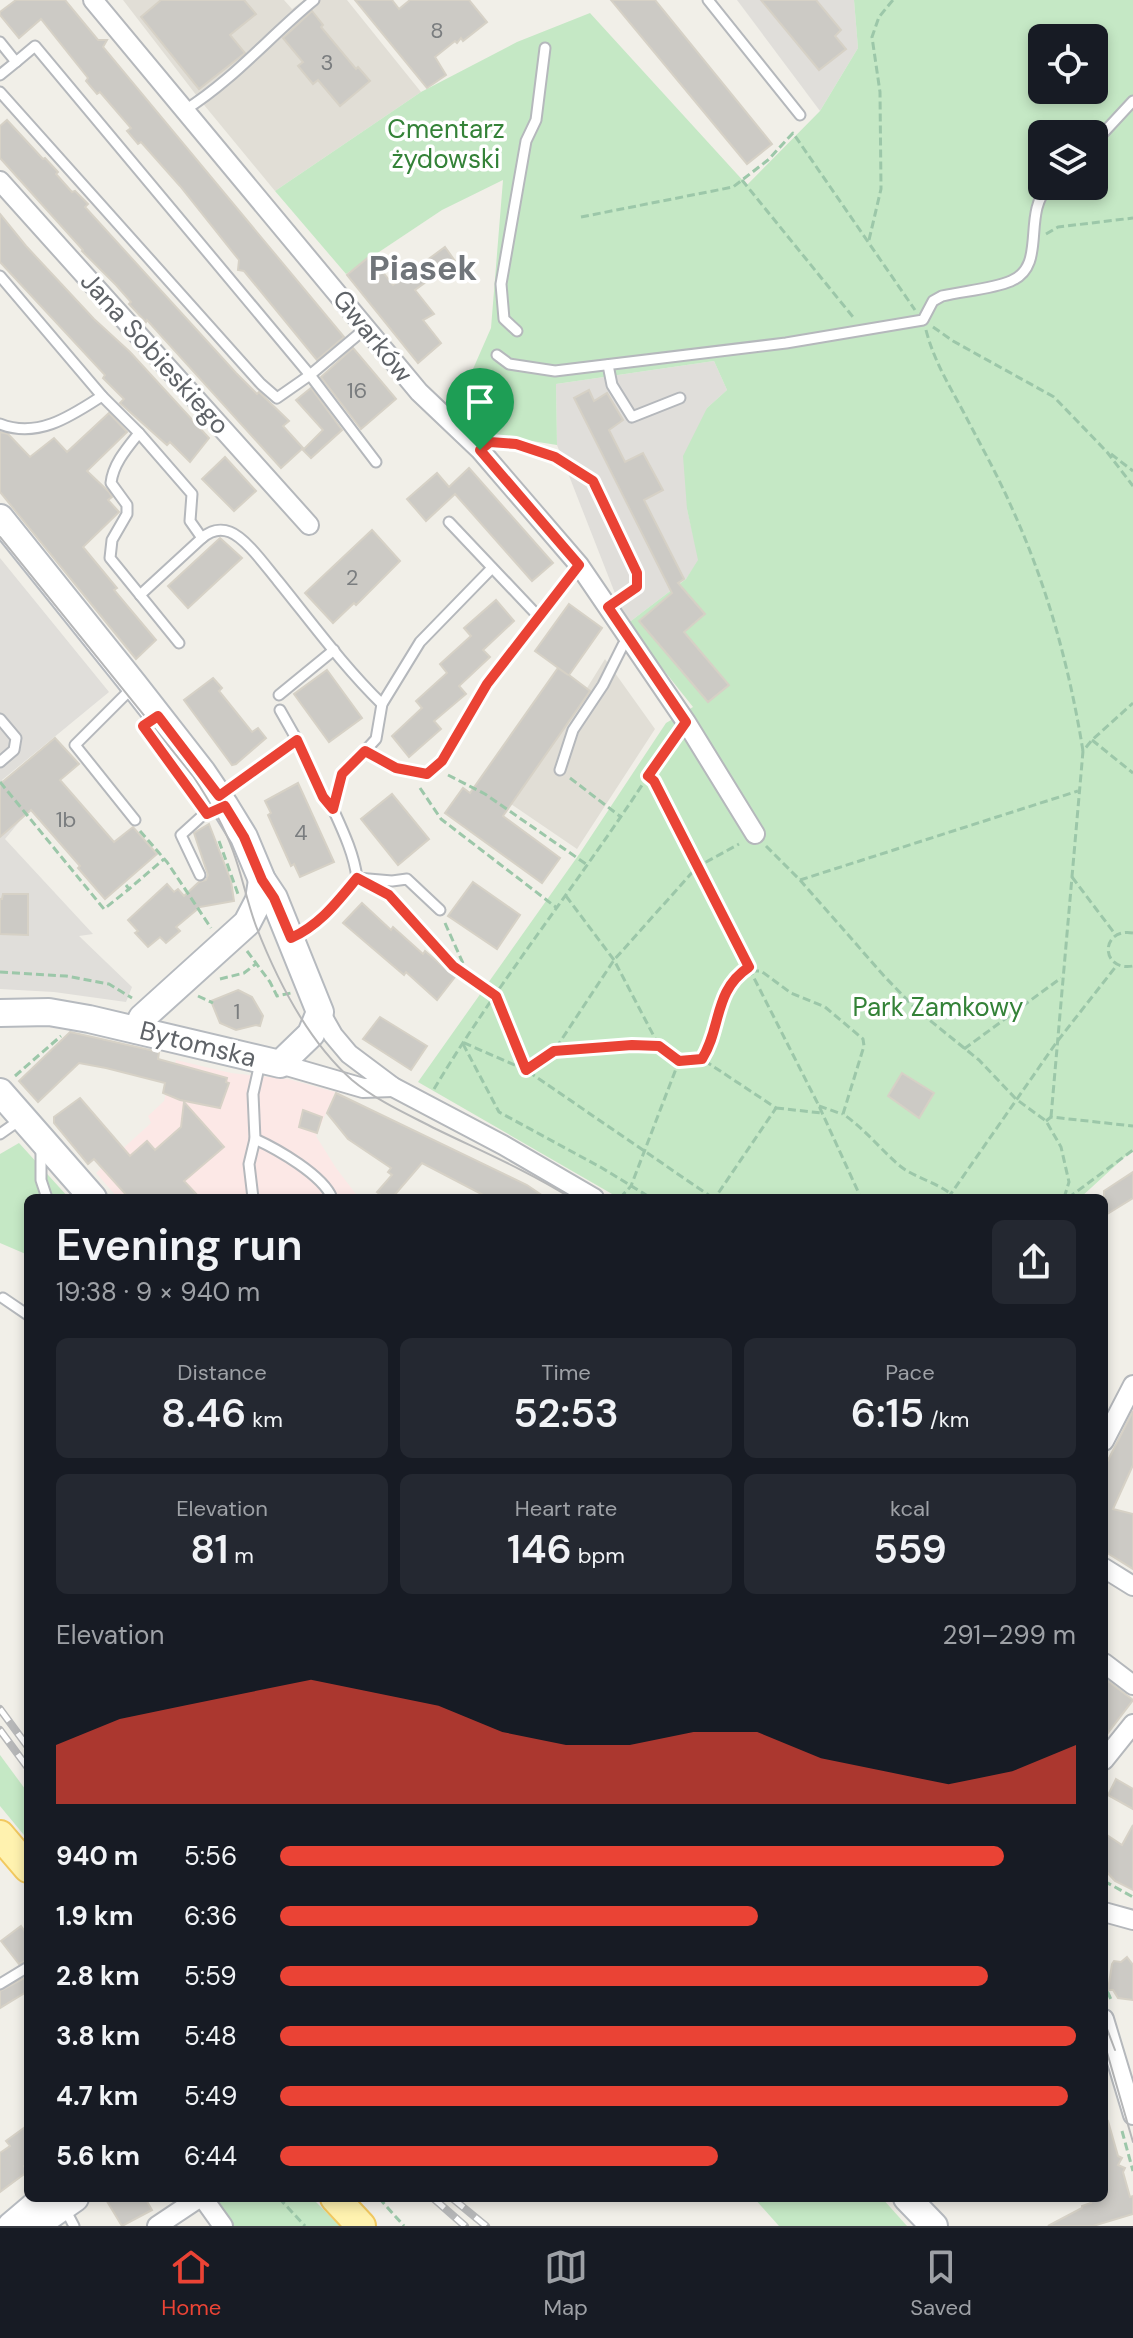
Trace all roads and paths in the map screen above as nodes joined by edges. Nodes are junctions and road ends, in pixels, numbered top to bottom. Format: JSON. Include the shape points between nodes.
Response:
{"nodes":[{"id":1,"x":93,"y":0,"type":"edge"},
{"id":2,"x":314,"y":0,"type":"edge"},
{"id":3,"x":708,"y":0,"type":"edge"},
{"id":4,"x":893,"y":0,"type":"edge"},
{"id":5,"x":0,"y":42,"type":"edge"},
{"id":6,"x":545,"y":48,"type":"dead end"},
{"id":7,"x":16,"y":62,"type":"junction"},
{"id":8,"x":0,"y":75,"type":"edge"},
{"id":9,"x":0,"y":92,"type":"edge"},
{"id":10,"x":1133,"y":101,"type":"edge"},
{"id":11,"x":185,"y":110,"type":"junction"},
{"id":12,"x":800,"y":115,"type":"dead end"},
{"id":13,"x":1108,"y":128,"type":"edge"},
{"id":14,"x":742,"y":180,"type":"junction"},
{"id":15,"x":0,"y":181,"type":"edge"},
{"id":16,"x":1039,"y":200,"type":"edge"},
{"id":17,"x":581,"y":217,"type":"dead end"},
{"id":18,"x":1133,"y":218,"type":"edge"},
{"id":19,"x":868,"y":241,"type":"junction"},
{"id":20,"x":1032,"y":241,"type":"junction"},
{"id":21,"x":0,"y":276,"type":"edge"},
{"id":22,"x":923,"y":320,"type":"junction"},
{"id":23,"x":366,"y":328,"type":"junction"},
{"id":24,"x":517,"y":331,"type":"dead end"},
{"id":25,"x":864,"y":331,"type":"junction"},
{"id":26,"x":497,"y":355,"type":"dead end"},
{"id":27,"x":608,"y":365,"type":"junction"},
{"id":28,"x":310,"y":375,"type":"junction"},
{"id":29,"x":102,"y":396,"type":"junction"},
{"id":30,"x":680,"y":398,"type":"dead end"},
{"id":31,"x":0,"y":424,"type":"edge"},
{"id":32,"x":139,"y":433,"type":"junction"},
{"id":33,"x":480,"y":450,"type":"junction"},
{"id":34,"x":1107,"y":452,"type":"junction"},
{"id":35,"x":376,"y":462,"type":"dead end"},
{"id":36,"x":1133,"y":471,"type":"edge"},
{"id":37,"x":1133,"y":486,"type":"edge"},
{"id":38,"x":0,"y":518,"type":"edge"},
{"id":39,"x":449,"y":522,"type":"dead end"},
{"id":40,"x":309,"y":525,"type":"dead end"},
{"id":41,"x":202,"y":538,"type":"junction"},
{"id":42,"x":579,"y":565,"type":"junction"},
{"id":43,"x":492,"y":568,"type":"junction"},
{"id":44,"x":140,"y":595,"type":"junction"},
{"id":45,"x":608,"y":607,"type":"junction"},
{"id":46,"x":538,"y":616,"type":"junction"},
{"id":47,"x":630,"y":639,"type":"junction"},
{"id":48,"x":179,"y":643,"type":"dead end"},
{"id":49,"x":334,"y":650,"type":"junction"},
{"id":50,"x":134,"y":685,"type":"junction"},
{"id":51,"x":279,"y":695,"type":"dead end"},
{"id":52,"x":1133,"y":703,"type":"edge"},
{"id":53,"x":382,"y":704,"type":"junction"},
{"id":54,"x":280,"y":710,"type":"dead end"},
{"id":55,"x":0,"y":719,"type":"edge"},
{"id":56,"x":686,"y":722,"type":"junction"},
{"id":57,"x":297,"y":740,"type":"junction"},
{"id":58,"x":1092,"y":740,"type":"junction"},
{"id":59,"x":365,"y":751,"type":"junction"},
{"id":60,"x":1083,"y":751,"type":"junction"},
{"id":61,"x":0,"y":762,"type":"edge"},
{"id":62,"x":434,"y":768,"type":"junction"},
{"id":63,"x":560,"y":770,"type":"joint"},
{"id":64,"x":1133,"y":773,"type":"edge"},
{"id":65,"x":418,"y":774,"type":"junction"},
{"id":66,"x":648,"y":776,"type":"junction"},
{"id":67,"x":0,"y":782,"type":"edge"},
{"id":68,"x":1079,"y":791,"type":"junction"},
{"id":69,"x":217,"y":805,"type":"junction"},
{"id":70,"x":333,"y":809,"type":"junction"},
{"id":71,"x":621,"y":817,"type":"junction"},
{"id":72,"x":134,"y":821,"type":"joint"},
{"id":73,"x":755,"y":834,"type":"junction"},
{"id":74,"x":164,"y":859,"type":"junction"},
{"id":75,"x":587,"y":865,"type":"junction"},
{"id":76,"x":697,"y":867,"type":"junction"},
{"id":77,"x":200,"y":875,"type":"dead end"},
{"id":78,"x":1071,"y":875,"type":"junction"},
{"id":79,"x":357,"y":878,"type":"junction"},
{"id":80,"x":262,"y":880,"type":"junction"},
{"id":81,"x":800,"y":880,"type":"junction"},
{"id":82,"x":389,"y":895,"type":"dead end"},
{"id":83,"x":566,"y":896,"type":"junction"},
{"id":84,"x":557,"y":908,"type":"junction"},
{"id":85,"x":440,"y":910,"type":"joint"},
{"id":86,"x":233,"y":924,"type":"junction"},
{"id":87,"x":1133,"y":924,"type":"edge"},
{"id":88,"x":1131,"y":932,"type":"edge"},
{"id":89,"x":289,"y":934,"type":"junction"},
{"id":90,"x":1115,"y":934,"type":"junction"},
{"id":91,"x":614,"y":960,"type":"junction"},
{"id":92,"x":257,"y":963,"type":"junction"},
{"id":93,"x":1117,"y":965,"type":"junction"},
{"id":94,"x":1133,"y":966,"type":"edge"},
{"id":95,"x":750,"y":969,"type":"junction"},
{"id":96,"x":0,"y":972,"type":"edge"},
{"id":97,"x":1061,"y":978,"type":"junction"},
{"id":98,"x":216,"y":979,"type":"dead end"},
{"id":99,"x":470,"y":979,"type":"junction"},
{"id":100,"x":309,"y":987,"type":"junction"},
{"id":101,"x":195,"y":995,"type":"dead end"},
{"id":102,"x":496,"y":996,"type":"junction"},
{"id":103,"x":135,"y":1000,"type":"dead end"},
{"id":104,"x":213,"y":1003,"type":"dead end"},
{"id":105,"x":320,"y":1012,"type":"junction"},
{"id":106,"x":4,"y":1017,"type":"edge"},
{"id":107,"x":70,"y":1028,"type":"dead end"},
{"id":108,"x":137,"y":1030,"type":"junction"},
{"id":109,"x":462,"y":1042,"type":"junction"},
{"id":110,"x":1056,"y":1043,"type":"junction"},
{"id":111,"x":659,"y":1046,"type":"junction"},
{"id":112,"x":964,"y":1049,"type":"junction"},
{"id":113,"x":554,"y":1051,"type":"junction"},
{"id":114,"x":702,"y":1059,"type":"junction"},
{"id":115,"x":679,"y":1061,"type":"junction"},
{"id":116,"x":270,"y":1062,"type":"junction"},
{"id":117,"x":526,"y":1070,"type":"junction"},
{"id":118,"x":6,"y":1086,"type":"edge"},
{"id":119,"x":393,"y":1087,"type":"junction"},
{"id":120,"x":440,"y":1097,"type":"dead end"},
{"id":121,"x":1016,"y":1099,"type":"junction"},
{"id":122,"x":819,"y":1106,"type":"junction"},
{"id":123,"x":776,"y":1108,"type":"junction"},
{"id":124,"x":822,"y":1113,"type":"junction"},
{"id":125,"x":843,"y":1114,"type":"junction"},
{"id":126,"x":1051,"y":1117,"type":"junction"},
{"id":127,"x":22,"y":1118,"type":"junction"},
{"id":128,"x":1046,"y":1121,"type":"junction"},
{"id":129,"x":1133,"y":1126,"type":"edge"},
{"id":130,"x":0,"y":1134,"type":"edge"},
{"id":131,"x":41,"y":1139,"type":"junction"},
{"id":132,"x":255,"y":1139,"type":"junction"},
{"id":133,"x":645,"y":1150,"type":"junction"},
{"id":134,"x":1133,"y":1150,"type":"edge"},
{"id":135,"x":631,"y":1186,"type":"junction"},
{"id":136,"x":46,"y":1194,"type":"edge"},
{"id":137,"x":89,"y":1194,"type":"edge"},
{"id":138,"x":253,"y":1194,"type":"edge"},
{"id":139,"x":331,"y":1194,"type":"edge"},
{"id":140,"x":587,"y":1194,"type":"edge"},
{"id":141,"x":624,"y":1194,"type":"edge"},
{"id":142,"x":644,"y":1194,"type":"edge"},
{"id":143,"x":708,"y":1194,"type":"edge"},
{"id":144,"x":718,"y":1194,"type":"edge"},
{"id":145,"x":859,"y":1194,"type":"edge"},
{"id":146,"x":948,"y":1194,"type":"edge"},
{"id":147,"x":951,"y":1194,"type":"edge"},
{"id":148,"x":1067,"y":1194,"type":"edge"},
{"id":149,"x":1072,"y":1194,"type":"edge"},
{"id":150,"x":3,"y":1298,"type":"dead end"},
{"id":151,"x":24,"y":1312,"type":"edge"},
{"id":152,"x":1133,"y":1385,"type":"edge"},
{"id":153,"x":1108,"y":1433,"type":"edge"},
{"id":154,"x":1108,"y":1570,"type":"edge"},
{"id":155,"x":1133,"y":1586,"type":"edge"},
{"id":156,"x":1108,"y":1666,"type":"edge"},
{"id":157,"x":1133,"y":1685,"type":"edge"},
{"id":158,"x":1133,"y":1724,"type":"edge"},
{"id":159,"x":1108,"y":1755,"type":"edge"},
{"id":160,"x":0,"y":1835,"type":"edge"},
{"id":161,"x":24,"y":1863,"type":"edge"},
{"id":162,"x":1108,"y":1883,"type":"edge"},
{"id":163,"x":1133,"y":1897,"type":"edge"},
{"id":164,"x":1108,"y":1913,"type":"edge"},
{"id":165,"x":1133,"y":1920,"type":"edge"},
{"id":166,"x":24,"y":1969,"type":"edge"},
{"id":167,"x":0,"y":1984,"type":"edge"},
{"id":168,"x":1108,"y":2032,"type":"edge"},
{"id":169,"x":1133,"y":2115,"type":"edge"},
{"id":170,"x":195,"y":2202,"type":"edge"},
{"id":171,"x":204,"y":2202,"type":"edge"},
{"id":172,"x":283,"y":2202,"type":"edge"},
{"id":173,"x":339,"y":2202,"type":"edge"},
{"id":174,"x":383,"y":2202,"type":"edge"},
{"id":175,"x":911,"y":2202,"type":"edge"},
{"id":176,"x":157,"y":2226,"type":"edge"},
{"id":177,"x":223,"y":2226,"type":"edge"},
{"id":178,"x":305,"y":2226,"type":"edge"},
{"id":179,"x":361,"y":2226,"type":"edge"},
{"id":180,"x":404,"y":2226,"type":"edge"},
{"id":181,"x":934,"y":2226,"type":"edge"}],
"edges":[{"from":1,"to":11,"type":"street","name":"Gwarków"},
{"from":2,"to":11,"type":"lane"},
{"from":3,"to":12,"type":"lane"},
{"from":4,"to":19,"type":"path","via":[[872,37],[880,92],[881,189]]},
{"from":5,"to":7,"type":"lane"},
{"from":6,"to":24,"type":"lane","via":[[536,120],[526,141],[501,284],[504,319]]},
{"from":7,"to":8,"type":"lane"},
{"from":7,"to":28,"type":"lane","via":[[35,46]]},
{"from":9,"to":28,"type":"lane","via":[[261,384],[277,398]]},
{"from":10,"to":13,"type":"lane"},
{"from":11,"to":23,"type":"street","name":"Gwarków"},
{"from":14,"to":17,"type":"path","via":[[733,187]]},
{"from":14,"to":19,"type":"path","via":[[793,133]]},
{"from":14,"to":25,"type":"path"},
{"from":15,"to":40,"type":"street","name":"Jana Sobieskiego"},
{"from":16,"to":20,"type":"lane"},
{"from":18,"to":20,"type":"path","via":[[1058,227]]},
{"from":19,"to":22,"type":"path"},
{"from":20,"to":22,"type":"lane","via":[[1031,263],[1024,274],[1010,282],[942,296]]},
{"from":21,"to":29,"type":"lane"},
{"from":22,"to":25,"type":"lane"},
{"from":22,"to":34,"type":"path","via":[[1054,397]]},
{"from":22,"to":60,"type":"path","via":[[932,355],[1037,566],[1074,695]]},
{"from":23,"to":28,"type":"lane"},
{"from":23,"to":33,"type":"street","name":"Gwarków","via":[[434,409]]},
{"from":25,"to":27,"type":"lane"},
{"from":26,"to":27,"type":"lane","via":[[509,364],[555,371]]},
{"from":27,"to":30,"type":"lane","via":[[612,385],[632,417]]},
{"from":28,"to":35,"type":"lane"},
{"from":29,"to":31,"type":"lane","via":[[43,427],[13,429]]},
{"from":29,"to":32,"type":"lane"},
{"from":32,"to":41,"type":"lane","via":[[192,494],[190,521]]},
{"from":32,"to":44,"type":"lane","via":[[111,478],[127,514],[112,540],[110,558]]},
{"from":33,"to":42,"type":"street","name":"Gwarków"},
{"from":33,"to":45,"type":"lane","via":[[490,442],[516,444],[555,457],[593,481],[637,573],[637,587]]},
{"from":34,"to":36,"type":"path"},
{"from":34,"to":37,"type":"path"},
{"from":38,"to":50,"type":"street"},
{"from":39,"to":43,"type":"lane"},
{"from":41,"to":44,"type":"lane"},
{"from":41,"to":49,"type":"lane","via":[[222,530],[237,536]]},
{"from":42,"to":45,"type":"street","name":"Gwarków"},
{"from":42,"to":46,"type":"lane"},
{"from":43,"to":46,"type":"lane"},
{"from":43,"to":53,"type":"lane","via":[[420,642]]},
{"from":44,"to":48,"type":"lane"},
{"from":45,"to":47,"type":"street","name":"Gwarków"},
{"from":46,"to":62,"type":"lane"},
{"from":47,"to":56,"type":"street","name":"Gwarków"},
{"from":47,"to":63,"type":"lane","via":[[573,730]]},
{"from":49,"to":51,"type":"lane"},
{"from":49,"to":53,"type":"lane"},
{"from":50,"to":69,"type":"street"},
{"from":50,"to":72,"type":"lane","via":[[75,745]]},
{"from":52,"to":58,"type":"path"},
{"from":53,"to":59,"type":"lane","via":[[376,739]]},
{"from":54,"to":57,"type":"lane"},
{"from":55,"to":61,"type":"lane","via":[[16,738],[14,750]]},
{"from":56,"to":66,"type":"path"},
{"from":56,"to":73,"type":"street","name":"Gwarków"},
{"from":57,"to":69,"type":"lane"},
{"from":57,"to":70,"type":"lane"},
{"from":58,"to":60,"type":"path"},
{"from":58,"to":64,"type":"path"},
{"from":59,"to":65,"type":"lane"},
{"from":59,"to":70,"type":"lane","via":[[342,774]]},
{"from":60,"to":68,"type":"path"},
{"from":62,"to":65,"type":"lane"},
{"from":62,"to":75,"type":"path","via":[[485,794]]},
{"from":63,"to":71,"type":"path"},
{"from":65,"to":84,"type":"path","via":[[418,784],[441,819]]},
{"from":66,"to":71,"type":"path"},
{"from":66,"to":76,"type":"path"},
{"from":67,"to":74,"type":"path","via":[[104,909]]},
{"from":68,"to":78,"type":"path"},
{"from":68,"to":81,"type":"path"},
{"from":69,"to":77,"type":"lane","via":[[181,835]]},
{"from":69,"to":80,"type":"street","via":[[244,837]]},
{"from":69,"to":86,"type":"path"},
{"from":70,"to":79,"type":"lane"},
{"from":71,"to":75,"type":"path"},
{"from":72,"to":74,"type":"path"},
{"from":73,"to":76,"type":"path"},
{"from":73,"to":81,"type":"path"},
{"from":74,"to":86,"type":"path"},
{"from":75,"to":83,"type":"path"},
{"from":76,"to":91,"type":"path"},
{"from":76,"to":95,"type":"path"},
{"from":78,"to":90,"type":"path"},
{"from":78,"to":97,"type":"path"},
{"from":79,"to":85,"type":"lane","via":[[407,879]]},
{"from":79,"to":89,"type":"lane","via":[[325,916],[306,931]]},
{"from":80,"to":86,"type":"street","via":[[256,908]]},
{"from":80,"to":89,"type":"street"},
{"from":81,"to":112,"type":"path","via":[[917,1010]]},
{"from":82,"to":99,"type":"path"},
{"from":83,"to":84,"type":"path"},
{"from":83,"to":91,"type":"path"},
{"from":84,"to":102,"type":"path"},
{"from":85,"to":99,"type":"path"},
{"from":86,"to":89,"type":"street","via":[[263,922]]},
{"from":86,"to":92,"type":"path"},
{"from":86,"to":108,"type":"street","via":[[142,1018]]},
{"from":87,"to":88,"type":"path"},
{"from":88,"to":90,"type":"path"},
{"from":89,"to":100,"type":"street"},
{"from":90,"to":93,"type":"path","via":[[1108,946]]},
{"from":91,"to":111,"type":"path"},
{"from":91,"to":113,"type":"path"},
{"from":92,"to":98,"type":"path","via":[[244,973]]},
{"from":92,"to":100,"type":"path","via":[[277,996]]},
{"from":93,"to":94,"type":"path"},
{"from":93,"to":110,"type":"path"},
{"from":95,"to":114,"type":"path","via":[[738,974],[724,994]]},
{"from":95,"to":122,"type":"path"},
{"from":95,"to":125,"type":"path","via":[[825,1007],[863,1039]]},
{"from":96,"to":103,"type":"path","via":[[109,984]]},
{"from":97,"to":110,"type":"path"},
{"from":97,"to":112,"type":"path"},
{"from":99,"to":102,"type":"path"},
{"from":100,"to":105,"type":"street"},
{"from":101,"to":104,"type":"path"},
{"from":102,"to":109,"type":"path"},
{"from":102,"to":117,"type":"path"},
{"from":105,"to":116,"type":"street","via":[[311,1034]]},
{"from":105,"to":119,"type":"street","name":"Bytomska","via":[[349,1054]]},
{"from":106,"to":108,"type":"street","name":"Bytomska","via":[[49,1012]]},
{"from":107,"to":118,"type":"path"},
{"from":108,"to":116,"type":"street","name":"Bytomska"},
{"from":109,"to":117,"type":"path"},
{"from":109,"to":120,"type":"path","via":[[433,1092]]},
{"from":109,"to":135,"type":"path","via":[[499,1112]]},
{"from":110,"to":121,"type":"path"},
{"from":110,"to":126,"type":"path"},
{"from":111,"to":113,"type":"path"},
{"from":111,"to":115,"type":"path"},
{"from":112,"to":121,"type":"path"},
{"from":113,"to":117,"type":"path"},
{"from":114,"to":115,"type":"path"},
{"from":114,"to":123,"type":"path"},
{"from":115,"to":133,"type":"path"},
{"from":116,"to":119,"type":"street","name":"Bytomska","via":[[363,1088]]},
{"from":116,"to":132,"type":"lane","via":[[253,1094]]},
{"from":117,"to":133,"type":"path"},
{"from":118,"to":127,"type":"street"},
{"from":119,"to":140,"type":"street","name":"Bytomska"},
{"from":121,"to":128,"type":"path"},
{"from":121,"to":147,"type":"path"},
{"from":122,"to":124,"type":"path"},
{"from":122,"to":125,"type":"path"},
{"from":123,"to":124,"type":"path"},
{"from":123,"to":144,"type":"path"},
{"from":124,"to":145,"type":"path"},
{"from":125,"to":146,"type":"path","via":[[903,1168]]},
{"from":126,"to":128,"type":"path"},
{"from":126,"to":129,"type":"path"},
{"from":127,"to":130,"type":"lane"},
{"from":127,"to":131,"type":"street"},
{"from":128,"to":148,"type":"path","via":[[1061,1147]]},
{"from":131,"to":136,"type":"lane"},
{"from":131,"to":137,"type":"street"},
{"from":132,"to":138,"type":"lane","via":[[249,1164]]},
{"from":132,"to":139,"type":"lane","via":[[280,1150]]},
{"from":133,"to":135,"type":"path"},
{"from":133,"to":143,"type":"path"},
{"from":134,"to":149,"type":"path"},
{"from":135,"to":141,"type":"path"},
{"from":135,"to":142,"type":"path"},
{"from":150,"to":151,"type":"lane"},
{"from":152,"to":153,"type":"street"},
{"from":154,"to":155,"type":"street"},
{"from":156,"to":157,"type":"street"},
{"from":158,"to":159,"type":"street"},
{"from":160,"to":161,"type":"main road"},
{"from":162,"to":163,"type":"path"},
{"from":164,"to":165,"type":"street"},
{"from":166,"to":167,"type":"lane"},
{"from":168,"to":169,"type":"street"},
{"from":170,"to":176,"type":"street"},
{"from":171,"to":177,"type":"street"},
{"from":172,"to":178,"type":"path"},
{"from":173,"to":179,"type":"main road"},
{"from":174,"to":180,"type":"path"},
{"from":175,"to":181,"type":"street"}]}
